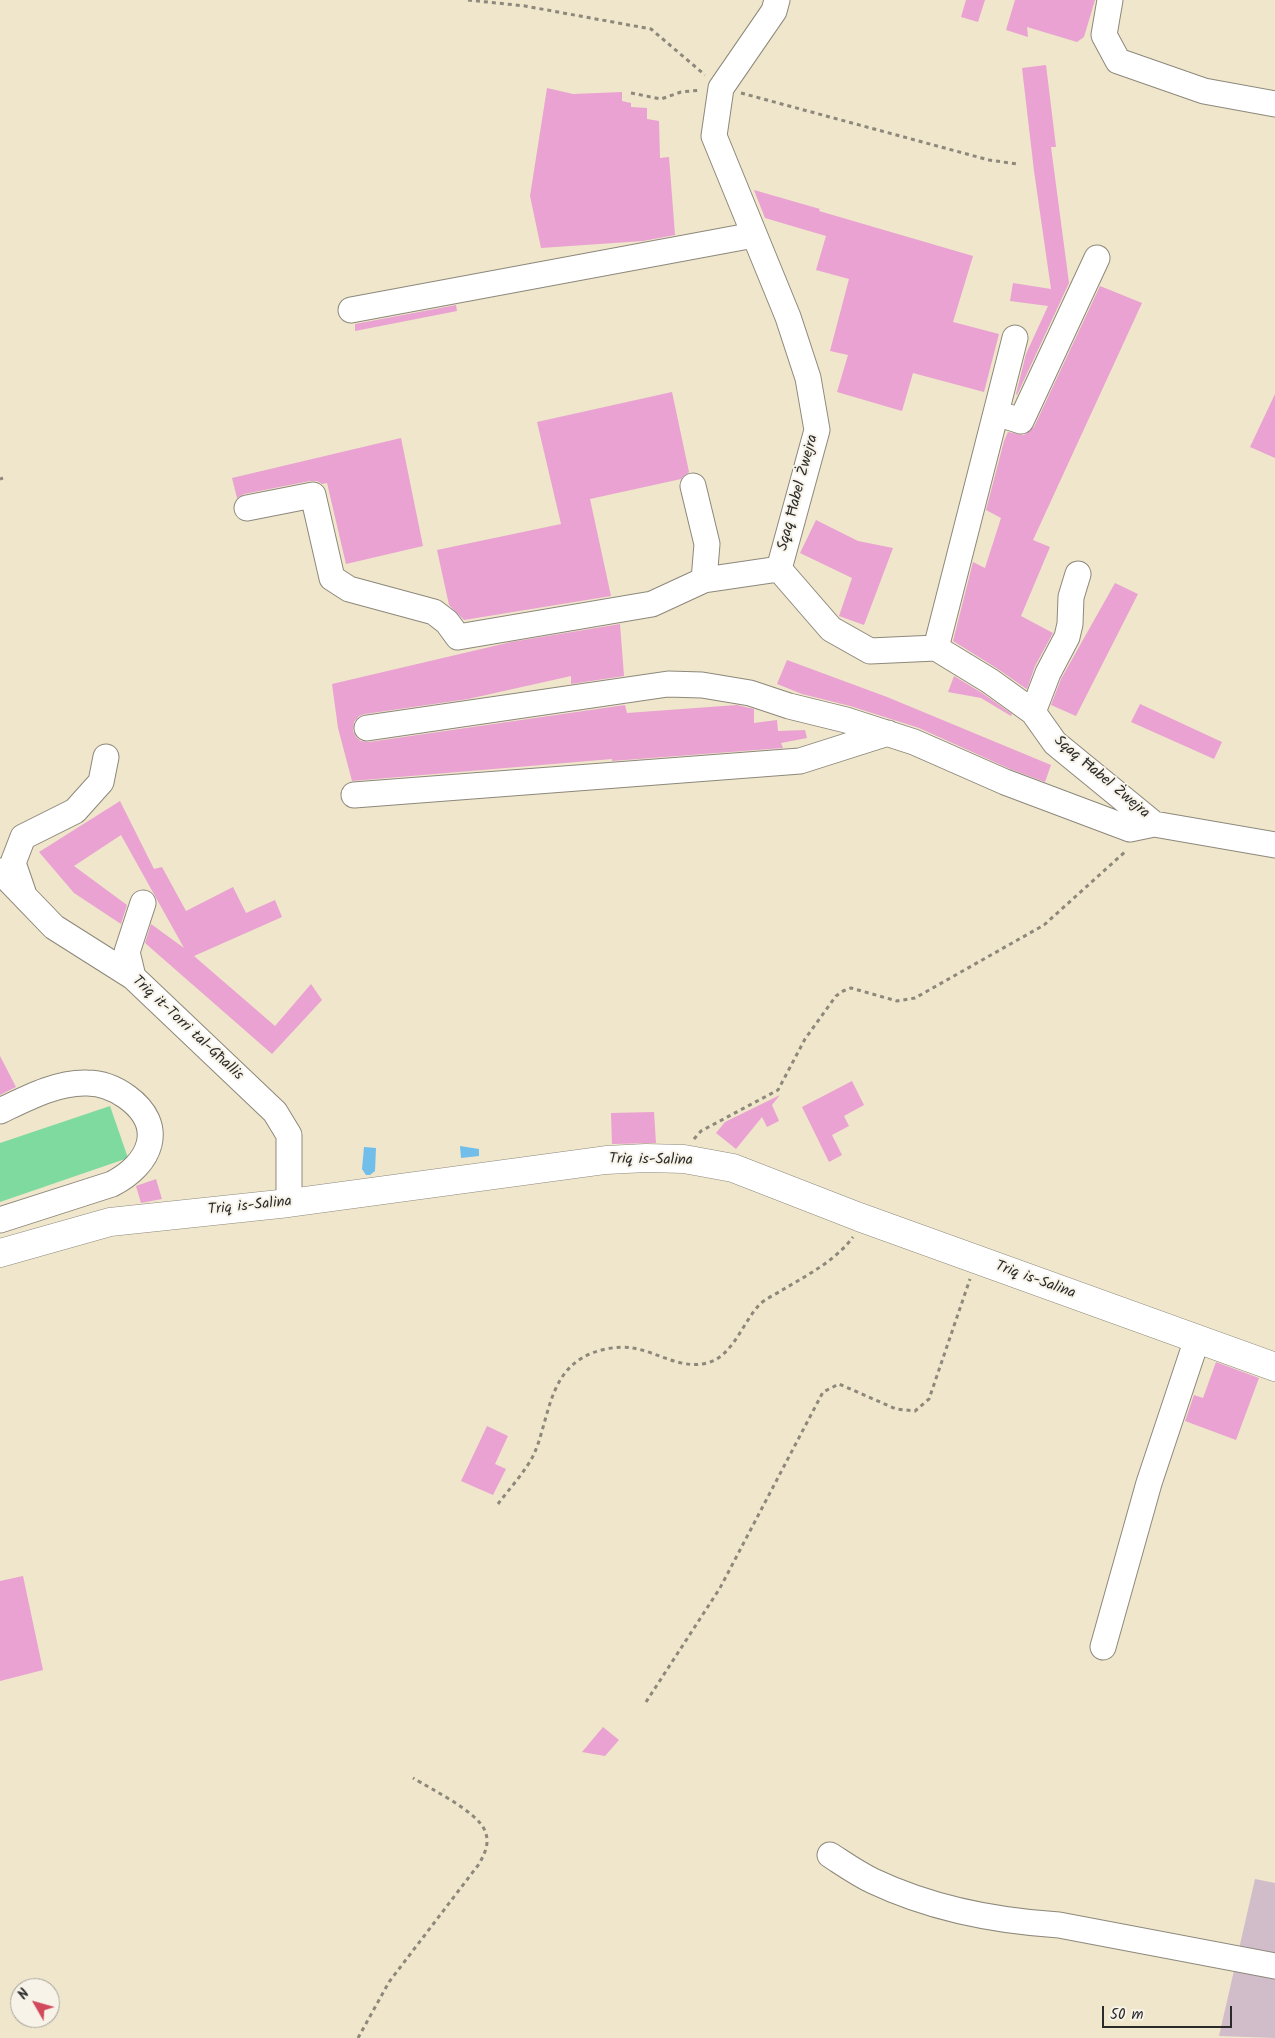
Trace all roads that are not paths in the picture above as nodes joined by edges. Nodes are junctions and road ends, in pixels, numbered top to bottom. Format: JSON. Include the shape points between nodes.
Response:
{"nodes":[{"id":1,"x":776,"y":0,"type":"edge"},
{"id":2,"x":1110,"y":0,"type":"edge"},
{"id":3,"x":1275,"y":104,"type":"edge"},
{"id":4,"x":754,"y":235,"type":"junction"},
{"id":5,"x":1097,"y":258,"type":"dead end"},
{"id":6,"x":351,"y":310,"type":"dead end"},
{"id":7,"x":1015,"y":338,"type":"dead end"},
{"id":8,"x":996,"y":413,"type":"junction"},
{"id":9,"x":693,"y":486,"type":"dead end"},
{"id":10,"x":247,"y":508,"type":"dead end"},
{"id":11,"x":779,"y":569,"type":"junction"},
{"id":12,"x":1078,"y":574,"type":"dead end"},
{"id":13,"x":704,"y":580,"type":"junction"},
{"id":14,"x":936,"y":648,"type":"junction"},
{"id":15,"x":1033,"y":712,"type":"junction"},
{"id":16,"x":367,"y":728,"type":"dead end"},
{"id":17,"x":888,"y":733,"type":"junction"},
{"id":18,"x":106,"y":757,"type":"dead end"},
{"id":19,"x":354,"y":795,"type":"dead end"},
{"id":20,"x":1154,"y":824,"type":"junction"},
{"id":21,"x":1275,"y":845,"type":"edge"},
{"id":22,"x":0,"y":871,"type":"edge"},
{"id":23,"x":25,"y":897,"type":"junction"},
{"id":24,"x":143,"y":902,"type":"dead end"},
{"id":25,"x":133,"y":977,"type":"junction"},
{"id":26,"x":0,"y":1111,"type":"edge"},
{"id":27,"x":288,"y":1204,"type":"junction"},
{"id":28,"x":0,"y":1220,"type":"edge"},
{"id":29,"x":0,"y":1253,"type":"edge"},
{"id":30,"x":1197,"y":1339,"type":"junction"},
{"id":31,"x":1275,"y":1367,"type":"edge"},
{"id":32,"x":1103,"y":1647,"type":"dead end"},
{"id":33,"x":830,"y":1855,"type":"dead end"},
{"id":34,"x":1275,"y":1966,"type":"edge"}],
"edges":[{"from":1,"to":4,"type":"street","name":"Sqaq Ħabel Żwejra","via":[[774,11],[721,88],[714,136]]},
{"from":2,"to":3,"type":"street","via":[[1104,35],[1118,62],[1204,91]]},
{"from":4,"to":6,"type":"street"},
{"from":4,"to":11,"type":"street","name":"Sqaq Ħabel Żwejra","via":[[788,317],[808,378],[817,430]]},
{"from":5,"to":8,"type":"street","via":[[1021,421]]},
{"from":7,"to":8,"type":"street"},
{"from":8,"to":14,"type":"street"},
{"from":9,"to":13,"type":"street","via":[[707,544]]},
{"from":10,"to":13,"type":"street","via":[[313,495],[332,578],[349,589],[434,612],[458,637],[652,604]]},
{"from":11,"to":13,"type":"street"},
{"from":11,"to":14,"type":"street","name":"Sqaq Ħabel Żwejra","via":[[831,629],[870,651]]},
{"from":12,"to":15,"type":"street","via":[[1071,597],[1067,637]]},
{"from":14,"to":15,"type":"street","name":"Sqaq Ħabel Żwejra"},
{"from":15,"to":20,"type":"street","name":"Sqaq Ħabel Żwejra","via":[[1055,742]]},
{"from":16,"to":17,"type":"street","via":[[668,684],[702,685],[750,693]]},
{"from":17,"to":19,"type":"street","via":[[800,761]]},
{"from":17,"to":20,"type":"street","via":[[1130,829]]},
{"from":18,"to":23,"type":"street","via":[[101,782],[75,811],[23,836],[13,862]]},
{"from":20,"to":21,"type":"street","name":"Sqaq Ħabel Żwejra"},
{"from":22,"to":23,"type":"street","name":"Triq it-Torri tal-Għallis"},
{"from":23,"to":25,"type":"street","name":"Triq it-Torri tal-Għallis","via":[[54,927]]},
{"from":24,"to":25,"type":"street","via":[[127,952]]},
{"from":25,"to":27,"type":"street","name":"Triq it-Torri tal-Għallis","via":[[274,1112],[289,1134]]},
{"from":26,"to":28,"type":"street","via":[[40,1093],[70,1084],[90,1083],[113,1089],[137,1105],[151,1130],[148,1147],[138,1165],[112,1184]]},
{"from":27,"to":29,"type":"main road","name":"Triq is-Salina","via":[[110,1222]]},
{"from":27,"to":30,"type":"main road","name":"Triq is-Salina","via":[[606,1160],[646,1158],[710,1162]]},
{"from":30,"to":31,"type":"main road","name":"Triq is-Salina"},
{"from":30,"to":32,"type":"street","via":[[1149,1484]]},
{"from":33,"to":34,"type":"street","via":[[878,1884],[952,1910],[1059,1925]]}]}
